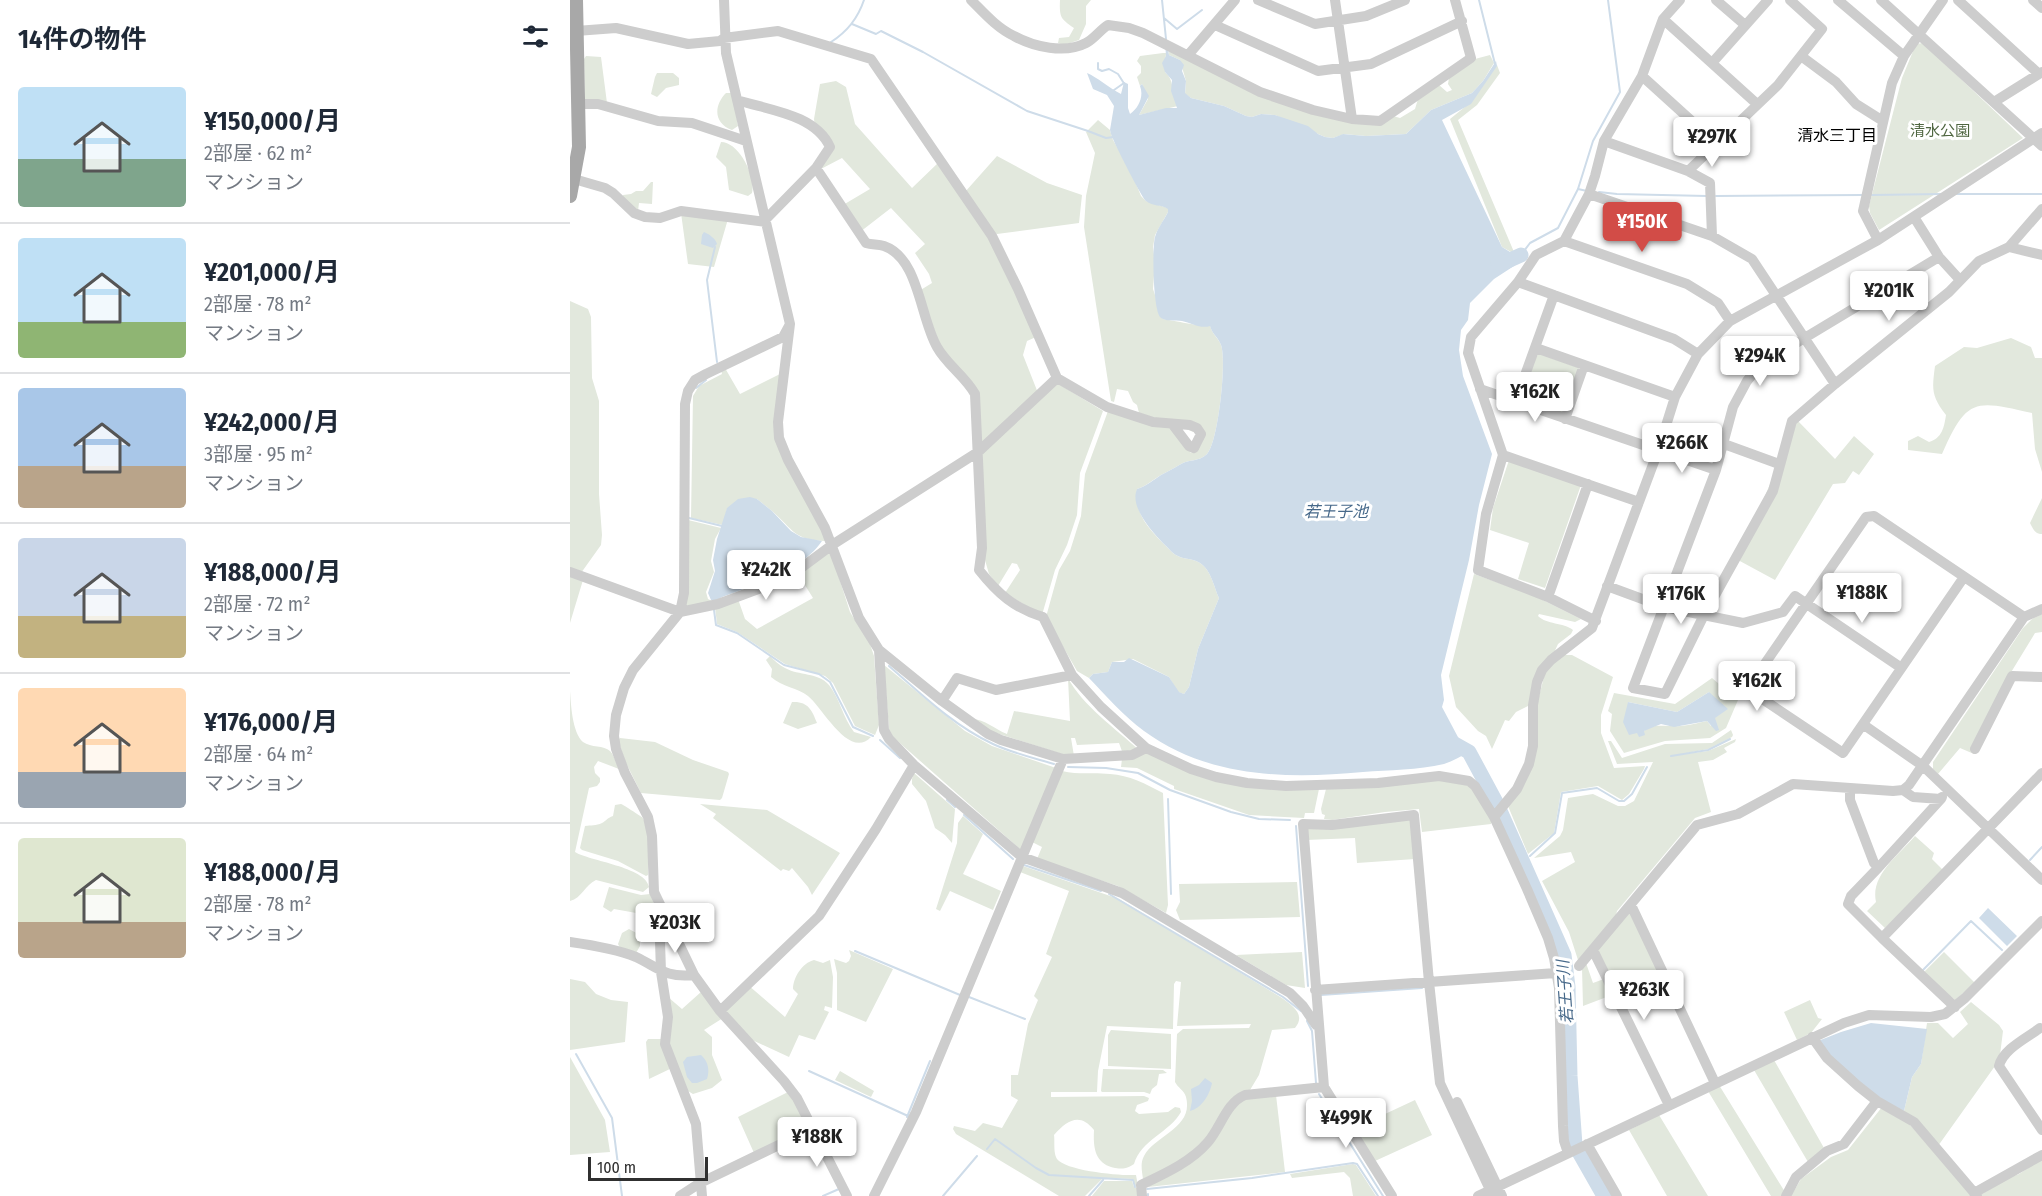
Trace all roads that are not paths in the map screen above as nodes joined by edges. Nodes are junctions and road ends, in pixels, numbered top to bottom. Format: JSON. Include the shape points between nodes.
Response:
{"nodes":[{"id":1,"x":576,"y":0,"type":"edge"},
{"id":2,"x":724,"y":0,"type":"edge"},
{"id":3,"x":970,"y":0,"type":"edge"},
{"id":4,"x":1235,"y":0,"type":"edge"},
{"id":5,"x":1258,"y":0,"type":"edge"},
{"id":6,"x":1335,"y":0,"type":"edge"},
{"id":7,"x":1405,"y":0,"type":"edge"},
{"id":8,"x":1455,"y":0,"type":"edge"},
{"id":9,"x":1680,"y":0,"type":"edge"},
{"id":10,"x":1716,"y":0,"type":"edge"},
{"id":11,"x":1768,"y":0,"type":"edge"},
{"id":12,"x":1790,"y":0,"type":"edge"},
{"id":13,"x":1838,"y":0,"type":"edge"},
{"id":14,"x":1881,"y":0,"type":"edge"},
{"id":15,"x":1943,"y":0,"type":"edge"},
{"id":16,"x":1958,"y":0,"type":"edge"},
{"id":17,"x":2033,"y":0,"type":"edge"},
{"id":18,"x":1804,"y":4,"type":"edge"},
{"id":19,"x":2042,"y":8,"type":"edge"},
{"id":20,"x":1338,"y":19,"type":"junction"},
{"id":21,"x":1663,"y":19,"type":"junction"},
{"id":22,"x":1462,"y":21,"type":"junction"},
{"id":23,"x":1215,"y":25,"type":"junction"},
{"id":24,"x":1745,"y":25,"type":"junction"},
{"id":25,"x":576,"y":31,"type":"junction"},
{"id":26,"x":1919,"y":34,"type":"junction"},
{"id":27,"x":724,"y":38,"type":"junction"},
{"id":28,"x":1189,"y":54,"type":"junction"},
{"id":29,"x":1801,"y":56,"type":"junction"},
{"id":30,"x":1904,"y":56,"type":"junction"},
{"id":31,"x":1712,"y":63,"type":"junction"},
{"id":32,"x":1346,"y":67,"type":"junction"},
{"id":33,"x":2041,"y":73,"type":"edge"},
{"id":34,"x":1642,"y":76,"type":"junction"},
{"id":35,"x":737,"y":100,"type":"junction"},
{"id":36,"x":1995,"y":102,"type":"junction"},
{"id":37,"x":579,"y":104,"type":"junction"},
{"id":38,"x":1757,"y":104,"type":"junction"},
{"id":39,"x":1353,"y":118,"type":"junction"},
{"id":40,"x":1883,"y":121,"type":"junction"},
{"id":41,"x":2037,"y":136,"type":"edge"},
{"id":42,"x":746,"y":141,"type":"junction"},
{"id":43,"x":1604,"y":141,"type":"junction"},
{"id":44,"x":1717,"y":144,"type":"junction"},
{"id":45,"x":2042,"y":146,"type":"edge"},
{"id":46,"x":574,"y":147,"type":"edge"},
{"id":47,"x":816,"y":168,"type":"junction"},
{"id":48,"x":1688,"y":171,"type":"junction"},
{"id":49,"x":574,"y":179,"type":"junction"},
{"id":50,"x":1589,"y":194,"type":"junction"},
{"id":51,"x":570,"y":196,"type":"edge"},
{"id":52,"x":2042,"y":209,"type":"edge"},
{"id":53,"x":1914,"y":217,"type":"junction"},
{"id":54,"x":766,"y":221,"type":"junction"},
{"id":55,"x":1712,"y":236,"type":"junction"},
{"id":56,"x":1878,"y":240,"type":"junction"},
{"id":57,"x":1564,"y":241,"type":"junction"},
{"id":58,"x":2009,"y":247,"type":"junction"},
{"id":59,"x":2042,"y":255,"type":"edge"},
{"id":60,"x":1939,"y":257,"type":"junction"},
{"id":61,"x":1960,"y":280,"type":"junction"},
{"id":62,"x":1518,"y":282,"type":"junction"},
{"id":63,"x":1554,"y":295,"type":"junction"},
{"id":64,"x":1778,"y":295,"type":"junction"},
{"id":65,"x":1730,"y":321,"type":"junction"},
{"id":66,"x":790,"y":324,"type":"junction"},
{"id":67,"x":1806,"y":338,"type":"junction"},
{"id":68,"x":1536,"y":348,"type":"junction"},
{"id":69,"x":1698,"y":354,"type":"junction"},
{"id":70,"x":1584,"y":365,"type":"junction"},
{"id":71,"x":1057,"y":378,"type":"junction"},
{"id":72,"x":1835,"y":384,"type":"junction"},
{"id":73,"x":1480,"y":389,"type":"junction"},
{"id":74,"x":1675,"y":397,"type":"junction"},
{"id":75,"x":1516,"y":400,"type":"junction"},
{"id":76,"x":1565,"y":419,"type":"junction"},
{"id":77,"x":1173,"y":425,"type":"dead end"},
{"id":78,"x":1724,"y":444,"type":"junction"},
{"id":79,"x":1658,"y":451,"type":"junction"},
{"id":80,"x":978,"y":452,"type":"junction"},
{"id":81,"x":1503,"y":455,"type":"junction"},
{"id":82,"x":1779,"y":464,"type":"junction"},
{"id":83,"x":1716,"y":470,"type":"junction"},
{"id":84,"x":1588,"y":484,"type":"junction"},
{"id":85,"x":1639,"y":502,"type":"junction"},
{"id":86,"x":831,"y":545,"type":"junction"},
{"id":87,"x":570,"y":572,"type":"edge"},
{"id":88,"x":1964,"y":577,"type":"junction"},
{"id":89,"x":1607,"y":586,"type":"junction"},
{"id":90,"x":1548,"y":597,"type":"junction"},
{"id":91,"x":1807,"y":604,"type":"junction"},
{"id":92,"x":1664,"y":607,"type":"junction"},
{"id":93,"x":2042,"y":609,"type":"edge"},
{"id":94,"x":681,"y":612,"type":"junction"},
{"id":95,"x":1704,"y":615,"type":"junction"},
{"id":96,"x":2024,"y":617,"type":"junction"},
{"id":97,"x":1596,"y":621,"type":"junction"},
{"id":98,"x":879,"y":650,"type":"junction"},
{"id":99,"x":1900,"y":668,"type":"junction"},
{"id":100,"x":1072,"y":675,"type":"junction"},
{"id":101,"x":2042,"y":677,"type":"edge"},
{"id":102,"x":942,"y":701,"type":"junction"},
{"id":103,"x":1864,"y":725,"type":"junction"},
{"id":104,"x":1146,"y":748,"type":"junction"},
{"id":105,"x":1975,"y":748,"type":"dead end"},
{"id":106,"x":1063,"y":759,"type":"junction"},
{"id":107,"x":914,"y":765,"type":"junction"},
{"id":108,"x":1923,"y":766,"type":"junction"},
{"id":109,"x":2042,"y":773,"type":"edge"},
{"id":110,"x":1850,"y":788,"type":"junction"},
{"id":111,"x":1903,"y":790,"type":"junction"},
{"id":112,"x":1949,"y":790,"type":"junction"},
{"id":113,"x":1941,"y":799,"type":"junction"},
{"id":114,"x":1494,"y":817,"type":"junction"},
{"id":115,"x":1990,"y":828,"type":"junction"},
{"id":116,"x":1022,"y":857,"type":"junction"},
{"id":117,"x":1878,"y":868,"type":"junction"},
{"id":118,"x":2042,"y":880,"type":"edge"},
{"id":119,"x":1631,"y":905,"type":"junction"},
{"id":120,"x":2042,"y":921,"type":"edge"},
{"id":121,"x":670,"y":927,"type":"junction"},
{"id":122,"x":1882,"y":938,"type":"junction"},
{"id":123,"x":570,"y":942,"type":"edge"},
{"id":124,"x":1593,"y":950,"type":"junction"},
{"id":125,"x":1579,"y":966,"type":"dead end"},
{"id":126,"x":661,"y":972,"type":"junction"},
{"id":127,"x":1556,"y":973,"type":"junction"},
{"id":128,"x":694,"y":975,"type":"junction"},
{"id":129,"x":1433,"y":982,"type":"junction"},
{"id":130,"x":1315,"y":990,"type":"junction"},
{"id":131,"x":1955,"y":1007,"type":"junction"},
{"id":132,"x":720,"y":1011,"type":"junction"},
{"id":133,"x":1318,"y":1028,"type":"junction"},
{"id":134,"x":2040,"y":1028,"type":"dead end"},
{"id":135,"x":1812,"y":1037,"type":"junction"},
{"id":136,"x":1715,"y":1083,"type":"junction"},
{"id":137,"x":1324,"y":1087,"type":"junction"},
{"id":138,"x":1877,"y":1101,"type":"junction"},
{"id":139,"x":1670,"y":1105,"type":"junction"},
{"id":140,"x":814,"y":1128,"type":"junction"},
{"id":141,"x":2042,"y":1130,"type":"edge"},
{"id":142,"x":1586,"y":1145,"type":"junction"},
{"id":143,"x":1570,"y":1152,"type":"junction"},
{"id":144,"x":2042,"y":1155,"type":"edge"},
{"id":145,"x":700,"y":1183,"type":"junction"},
{"id":146,"x":1496,"y":1192,"type":"edge"},
{"id":147,"x":1976,"y":1194,"type":"edge"},
{"id":148,"x":680,"y":1196,"type":"edge"},
{"id":149,"x":702,"y":1196,"type":"edge"},
{"id":150,"x":847,"y":1196,"type":"edge"},
{"id":151,"x":874,"y":1196,"type":"edge"},
{"id":152,"x":1142,"y":1196,"type":"edge"},
{"id":153,"x":1392,"y":1196,"type":"edge"},
{"id":154,"x":1478,"y":1196,"type":"edge"},
{"id":155,"x":1617,"y":1196,"type":"edge"},
{"id":156,"x":1786,"y":1196,"type":"edge"}],
"edges":[{"from":1,"to":25,"type":"main road"},
{"from":2,"to":27,"type":"street"},
{"from":3,"to":28,"type":"street","via":[[1015,37],[1053,49],[1087,43],[1108,25],[1129,28]]},
{"from":4,"to":23,"type":"street"},
{"from":5,"to":20,"type":"street","via":[[1315,24]]},
{"from":6,"to":20,"type":"street"},
{"from":7,"to":20,"type":"street","via":[[1366,16]]},
{"from":8,"to":22,"type":"street"},
{"from":9,"to":21,"type":"street"},
{"from":10,"to":24,"type":"street"},
{"from":11,"to":24,"type":"street"},
{"from":12,"to":18,"type":"street"},
{"from":13,"to":30,"type":"street"},
{"from":14,"to":26,"type":"street"},
{"from":15,"to":26,"type":"street"},
{"from":16,"to":33,"type":"street"},
{"from":17,"to":19,"type":"street"},
{"from":18,"to":29,"type":"street","via":[[1822,29]]},
{"from":20,"to":32,"type":"street"},
{"from":21,"to":31,"type":"street"},
{"from":21,"to":34,"type":"street"},
{"from":22,"to":32,"type":"street","via":[[1371,64]]},
{"from":22,"to":39,"type":"street","via":[[1471,58],[1380,121]]},
{"from":23,"to":28,"type":"street"},
{"from":23,"to":32,"type":"street","via":[[1318,71]]},
{"from":24,"to":31,"type":"street"},
{"from":25,"to":27,"type":"street","via":[[616,28],[688,44]]},
{"from":25,"to":37,"type":"main road"},
{"from":26,"to":30,"type":"street"},
{"from":26,"to":36,"type":"street"},
{"from":27,"to":35,"type":"street"},
{"from":27,"to":71,"type":"street","via":[[778,31],[871,59],[992,236]]},
{"from":28,"to":39,"type":"street","via":[[1260,92],[1313,110]]},
{"from":29,"to":38,"type":"street"},
{"from":29,"to":40,"type":"street","via":[[1836,82],[1856,104]]},
{"from":30,"to":40,"type":"street","via":[[1892,83]]},
{"from":31,"to":38,"type":"street"},
{"from":32,"to":39,"type":"street"},
{"from":33,"to":36,"type":"street"},
{"from":34,"to":43,"type":"street"},
{"from":34,"to":44,"type":"street"},
{"from":35,"to":42,"type":"street"},
{"from":35,"to":47,"type":"street","via":[[809,124],[830,147]]},
{"from":36,"to":41,"type":"street"},
{"from":37,"to":42,"type":"street","via":[[598,104],[658,122],[692,123]]},
{"from":37,"to":46,"type":"main road"},
{"from":38,"to":44,"type":"street"},
{"from":40,"to":56,"type":"street","via":[[1863,211]]},
{"from":41,"to":45,"type":"street"},
{"from":41,"to":53,"type":"street"},
{"from":42,"to":54,"type":"street"},
{"from":43,"to":48,"type":"street"},
{"from":43,"to":50,"type":"street"},
{"from":44,"to":48,"type":"street"},
{"from":46,"to":49,"type":"main road"},
{"from":47,"to":54,"type":"street"},
{"from":47,"to":80,"type":"street","via":[[866,243],[883,245],[906,263],[937,348],[975,394]]},
{"from":48,"to":55,"type":"street","via":[[1710,183]]},
{"from":49,"to":51,"type":"main road"},
{"from":49,"to":54,"type":"street","via":[[605,188],[634,213],[645,216],[660,218],[681,211]]},
{"from":50,"to":55,"type":"street"},
{"from":50,"to":57,"type":"street"},
{"from":52,"to":58,"type":"street"},
{"from":53,"to":56,"type":"street"},
{"from":53,"to":60,"type":"street"},
{"from":54,"to":66,"type":"street"},
{"from":55,"to":64,"type":"street","via":[[1752,259]]},
{"from":56,"to":64,"type":"street"},
{"from":57,"to":62,"type":"street","via":[[1536,255]]},
{"from":57,"to":65,"type":"street","via":[[1687,284],[1718,303]]},
{"from":58,"to":59,"type":"street"},
{"from":58,"to":61,"type":"street","via":[[1984,257]]},
{"from":60,"to":61,"type":"street"},
{"from":60,"to":67,"type":"street"},
{"from":61,"to":72,"type":"street"},
{"from":62,"to":63,"type":"street"},
{"from":62,"to":73,"type":"street","via":[[1471,337],[1468,353]]},
{"from":63,"to":68,"type":"street"},
{"from":63,"to":69,"type":"street","via":[[1674,339]]},
{"from":64,"to":65,"type":"street"},
{"from":64,"to":67,"type":"street"},
{"from":65,"to":69,"type":"street"},
{"from":66,"to":86,"type":"street","via":[[779,438]]},
{"from":66,"to":94,"type":"street","via":[[783,337],[695,380],[688,391],[684,454],[685,581]]},
{"from":67,"to":72,"type":"street"},
{"from":67,"to":78,"type":"street","via":[[1766,362],[1747,381],[1733,407]]},
{"from":68,"to":70,"type":"street"},
{"from":68,"to":75,"type":"street"},
{"from":69,"to":74,"type":"street"},
{"from":70,"to":74,"type":"street"},
{"from":70,"to":76,"type":"street"},
{"from":71,"to":77,"type":"street","via":[[1107,407]]},
{"from":71,"to":80,"type":"street"},
{"from":72,"to":82,"type":"street","via":[[1792,421]]},
{"from":73,"to":75,"type":"street"},
{"from":73,"to":81,"type":"street"},
{"from":74,"to":79,"type":"street"},
{"from":75,"to":76,"type":"street"},
{"from":76,"to":79,"type":"street"},
{"from":78,"to":82,"type":"street"},
{"from":78,"to":83,"type":"street"},
{"from":79,"to":83,"type":"street"},
{"from":79,"to":85,"type":"street"},
{"from":80,"to":86,"type":"street"},
{"from":80,"to":100,"type":"street","via":[[982,548],[979,570],[1012,604],[1043,617]]},
{"from":81,"to":84,"type":"street"},
{"from":81,"to":90,"type":"street","via":[[1486,514],[1478,570]]},
{"from":82,"to":95,"type":"street","via":[[1773,491]]},
{"from":83,"to":92,"type":"street"},
{"from":84,"to":85,"type":"street"},
{"from":84,"to":90,"type":"street"},
{"from":85,"to":89,"type":"street"},
{"from":86,"to":94,"type":"street","via":[[772,584],[718,604]]},
{"from":86,"to":98,"type":"street","via":[[859,618]]},
{"from":87,"to":94,"type":"street"},
{"from":88,"to":91,"type":"street","via":[[1874,516],[1866,517]]},
{"from":88,"to":96,"type":"street"},
{"from":88,"to":99,"type":"street"},
{"from":89,"to":92,"type":"street"},
{"from":89,"to":97,"type":"street"},
{"from":90,"to":97,"type":"street"},
{"from":91,"to":95,"type":"street","via":[[1795,596],[1783,612],[1743,623]]},
{"from":91,"to":99,"type":"street"},
{"from":91,"to":103,"type":"street","via":[[1746,691],[1843,753]]},
{"from":92,"to":95,"type":"street"},
{"from":92,"to":95,"type":"street","via":[[1634,688],[1665,694]]},
{"from":93,"to":96,"type":"street"},
{"from":94,"to":121,"type":"street","via":[[633,670],[616,715],[614,736],[625,773],[648,817],[654,892]]},
{"from":96,"to":108,"type":"street"},
{"from":97,"to":114,"type":"street","via":[[1546,665],[1537,682],[1529,764],[1517,789]]},
{"from":98,"to":102,"type":"street"},
{"from":98,"to":107,"type":"street","via":[[884,730]]},
{"from":99,"to":103,"type":"street"},
{"from":100,"to":102,"type":"street","via":[[996,690],[957,678]]},
{"from":100,"to":104,"type":"street"},
{"from":101,"to":105,"type":"street","via":[[2012,676]]},
{"from":102,"to":106,"type":"street","via":[[988,734]]},
{"from":103,"to":108,"type":"street"},
{"from":104,"to":106,"type":"street","via":[[1132,755]]},
{"from":104,"to":114,"type":"street","via":[[1191,769],[1247,783],[1329,786],[1439,776],[1461,780],[1475,786]]},
{"from":106,"to":116,"type":"street"},
{"from":107,"to":116,"type":"street"},
{"from":107,"to":132,"type":"street","via":[[819,916]]},
{"from":108,"to":111,"type":"street"},
{"from":108,"to":112,"type":"street"},
{"from":109,"to":115,"type":"street"},
{"from":110,"to":111,"type":"street"},
{"from":110,"to":117,"type":"street","via":[[1850,800]]},
{"from":110,"to":119,"type":"street","via":[[1793,784],[1738,814],[1697,825]]},
{"from":111,"to":113,"type":"street","via":[[1913,797]]},
{"from":112,"to":113,"type":"street"},
{"from":112,"to":115,"type":"street"},
{"from":113,"to":117,"type":"street"},
{"from":114,"to":127,"type":"street","via":[[1548,938]]},
{"from":115,"to":118,"type":"street"},
{"from":115,"to":122,"type":"street"},
{"from":116,"to":133,"type":"street","via":[[1122,892],[1290,993]]},
{"from":116,"to":151,"type":"street","via":[[916,1112]]},
{"from":117,"to":122,"type":"street","via":[[1848,904]]},
{"from":119,"to":124,"type":"street"},
{"from":119,"to":136,"type":"street"},
{"from":120,"to":131,"type":"street"},
{"from":121,"to":126,"type":"street","via":[[660,941]]},
{"from":121,"to":128,"type":"street"},
{"from":122,"to":131,"type":"street"},
{"from":123,"to":126,"type":"street","via":[[635,957]]},
{"from":124,"to":125,"type":"street"},
{"from":124,"to":139,"type":"street"},
{"from":126,"to":128,"type":"street"},
{"from":126,"to":145,"type":"street","via":[[667,1010],[665,1044],[696,1124]]},
{"from":127,"to":129,"type":"street"},
{"from":127,"to":143,"type":"street","via":[[1564,1141]]},
{"from":128,"to":132,"type":"street"},
{"from":129,"to":130,"type":"street"},
{"from":129,"to":130,"type":"street","via":[[1414,815],[1332,825],[1303,824]]},
{"from":129,"to":146,"type":"street","via":[[1446,1080]]},
{"from":130,"to":133,"type":"street"},
{"from":131,"to":135,"type":"street","via":[[1938,1016],[1869,1015]]},
{"from":132,"to":140,"type":"street","via":[[784,1081]]},
{"from":133,"to":137,"type":"street"},
{"from":134,"to":141,"type":"street","via":[[2011,1049],[1999,1066]]},
{"from":135,"to":136,"type":"street"},
{"from":135,"to":138,"type":"street","via":[[1827,1058]]},
{"from":136,"to":139,"type":"street"},
{"from":137,"to":152,"type":"street","via":[[1238,1098],[1207,1144],[1141,1185]]},
{"from":137,"to":153,"type":"street"},
{"from":138,"to":147,"type":"street","via":[[1914,1122]]},
{"from":138,"to":156,"type":"street","via":[[1844,1144],[1827,1151],[1796,1177]]},
{"from":139,"to":142,"type":"street"},
{"from":140,"to":145,"type":"street"},
{"from":140,"to":150,"type":"street"},
{"from":142,"to":143,"type":"street"},
{"from":142,"to":155,"type":"street"},
{"from":143,"to":146,"type":"street"},
{"from":144,"to":147,"type":"street"},
{"from":145,"to":148,"type":"street"},
{"from":145,"to":149,"type":"street"},
{"from":146,"to":154,"type":"street"}]}
